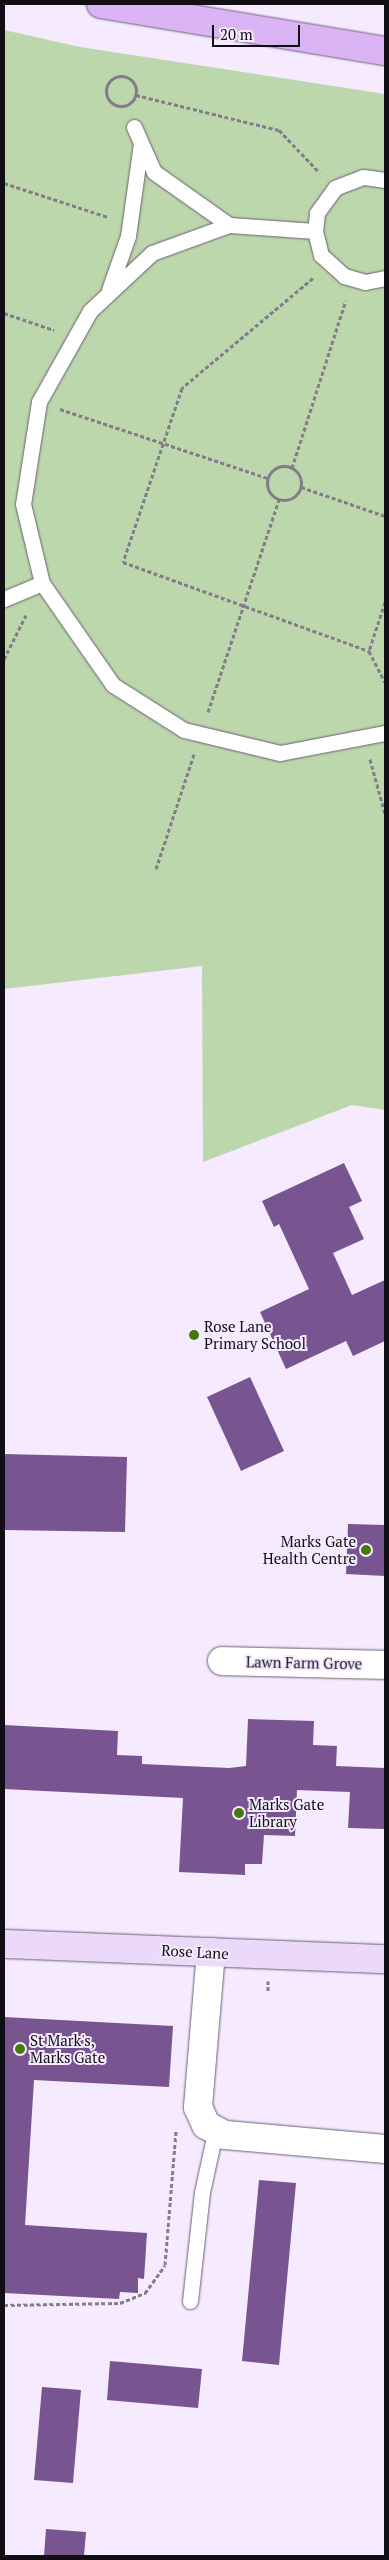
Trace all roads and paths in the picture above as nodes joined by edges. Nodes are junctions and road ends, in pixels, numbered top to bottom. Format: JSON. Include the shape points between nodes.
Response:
{"nodes":[{"id":1,"x":101,"y":4,"type":"edge"},
{"id":2,"x":385,"y":51,"type":"edge"},
{"id":3,"x":136,"y":95,"type":"junction"},
{"id":4,"x":134,"y":127,"type":"dead end"},
{"id":5,"x":141,"y":144,"type":"junction"},
{"id":6,"x":385,"y":180,"type":"edge"},
{"id":7,"x":4,"y":183,"type":"edge"},
{"id":8,"x":334,"y":188,"type":"junction"},
{"id":9,"x":130,"y":224,"type":"junction"},
{"id":10,"x":229,"y":225,"type":"junction"},
{"id":11,"x":314,"y":231,"type":"junction"},
{"id":12,"x":329,"y":265,"type":"junction"},
{"id":13,"x":385,"y":278,"type":"edge"},
{"id":14,"x":353,"y":279,"type":"junction"},
{"id":15,"x":108,"y":294,"type":"junction"},
{"id":16,"x":4,"y":313,"type":"edge"},
{"id":17,"x":76,"y":337,"type":"junction"},
{"id":18,"x":39,"y":402,"type":"junction"},
{"id":19,"x":164,"y":443,"type":"junction"},
{"id":20,"x":292,"y":468,"type":"junction"},
{"id":21,"x":268,"y":478,"type":"junction"},
{"id":22,"x":301,"y":487,"type":"junction"},
{"id":23,"x":279,"y":500,"type":"junction"},
{"id":24,"x":385,"y":516,"type":"edge"},
{"id":25,"x":42,"y":583,"type":"junction"},
{"id":26,"x":4,"y":599,"type":"edge"},
{"id":27,"x":385,"y":602,"type":"edge"},
{"id":28,"x":244,"y":606,"type":"junction"},
{"id":29,"x":369,"y":651,"type":"junction"},
{"id":30,"x":4,"y":660,"type":"edge"},
{"id":31,"x":385,"y":682,"type":"edge"},
{"id":32,"x":385,"y":733,"type":"edge"},
{"id":33,"x":201,"y":734,"type":"junction"},
{"id":34,"x":364,"y":737,"type":"junction"},
{"id":35,"x":385,"y":814,"type":"edge"},
{"id":36,"x":156,"y":870,"type":"dead end"},
{"id":37,"x":222,"y":1661,"type":"dead end"},
{"id":38,"x":385,"y":1665,"type":"edge"},
{"id":39,"x":4,"y":1944,"type":"edge"},
{"id":40,"x":211,"y":1952,"type":"junction"},
{"id":41,"x":385,"y":1959,"type":"edge"},
{"id":42,"x":176,"y":2126,"type":"dead end"},
{"id":43,"x":215,"y":2133,"type":"junction"},
{"id":44,"x":385,"y":2149,"type":"edge"},
{"id":45,"x":190,"y":2301,"type":"dead end"},
{"id":46,"x":4,"y":2305,"type":"edge"}],
"edges":[{"from":1,"to":2,"type":"main road"},
{"from":3,"to":3,"type":"path","via":[[134,84],[120,76],[110,80],[105,91],[108,101],[118,107],[127,106]]},
{"from":3,"to":8,"type":"path","via":[[278,130]]},
{"from":4,"to":5,"type":"lane"},
{"from":5,"to":9,"type":"lane"},
{"from":5,"to":10,"type":"lane","via":[[154,172]]},
{"from":6,"to":8,"type":"lane","via":[[363,177]]},
{"from":7,"to":9,"type":"path"},
{"from":8,"to":11,"type":"lane","via":[[317,213]]},
{"from":9,"to":15,"type":"lane"},
{"from":10,"to":11,"type":"lane"},
{"from":10,"to":15,"type":"lane","via":[[152,253]]},
{"from":11,"to":12,"type":"lane"},
{"from":12,"to":14,"type":"lane"},
{"from":12,"to":19,"type":"path","via":[[182,388]]},
{"from":13,"to":14,"type":"lane","via":[[365,282]]},
{"from":14,"to":20,"type":"path"},
{"from":15,"to":17,"type":"lane","via":[[90,311]]},
{"from":16,"to":17,"type":"path"},
{"from":17,"to":18,"type":"lane"},
{"from":18,"to":19,"type":"path"},
{"from":18,"to":25,"type":"lane","via":[[23,504]]},
{"from":19,"to":21,"type":"path"},
{"from":19,"to":28,"type":"path","via":[[123,562]]},
{"from":20,"to":21,"type":"path","via":[[275,469]]},
{"from":20,"to":22,"type":"path","via":[[299,476]]},
{"from":21,"to":23,"type":"path","via":[[270,492]]},
{"from":22,"to":23,"type":"path","via":[[292,499]]},
{"from":22,"to":24,"type":"path"},
{"from":23,"to":28,"type":"path"},
{"from":25,"to":26,"type":"lane"},
{"from":25,"to":30,"type":"path"},
{"from":25,"to":33,"type":"lane","via":[[113,685],[184,730]]},
{"from":27,"to":29,"type":"path"},
{"from":28,"to":29,"type":"path"},
{"from":28,"to":33,"type":"path"},
{"from":29,"to":31,"type":"path"},
{"from":32,"to":34,"type":"lane"},
{"from":33,"to":34,"type":"lane","via":[[280,753]]},
{"from":33,"to":36,"type":"path"},
{"from":34,"to":35,"type":"path"},
{"from":37,"to":38,"type":"street","name":"Lawn Farm Grove"},
{"from":39,"to":40,"type":"street","name":"Rose Lane"},
{"from":40,"to":41,"type":"street","name":"Rose Lane"},
{"from":40,"to":43,"type":"street","via":[[198,2107],[206,2125]]},
{"from":42,"to":46,"type":"path","via":[[165,2265],[145,2293],[120,2303]]},
{"from":43,"to":44,"type":"street"},
{"from":43,"to":45,"type":"lane","via":[[202,2192]]}]}
